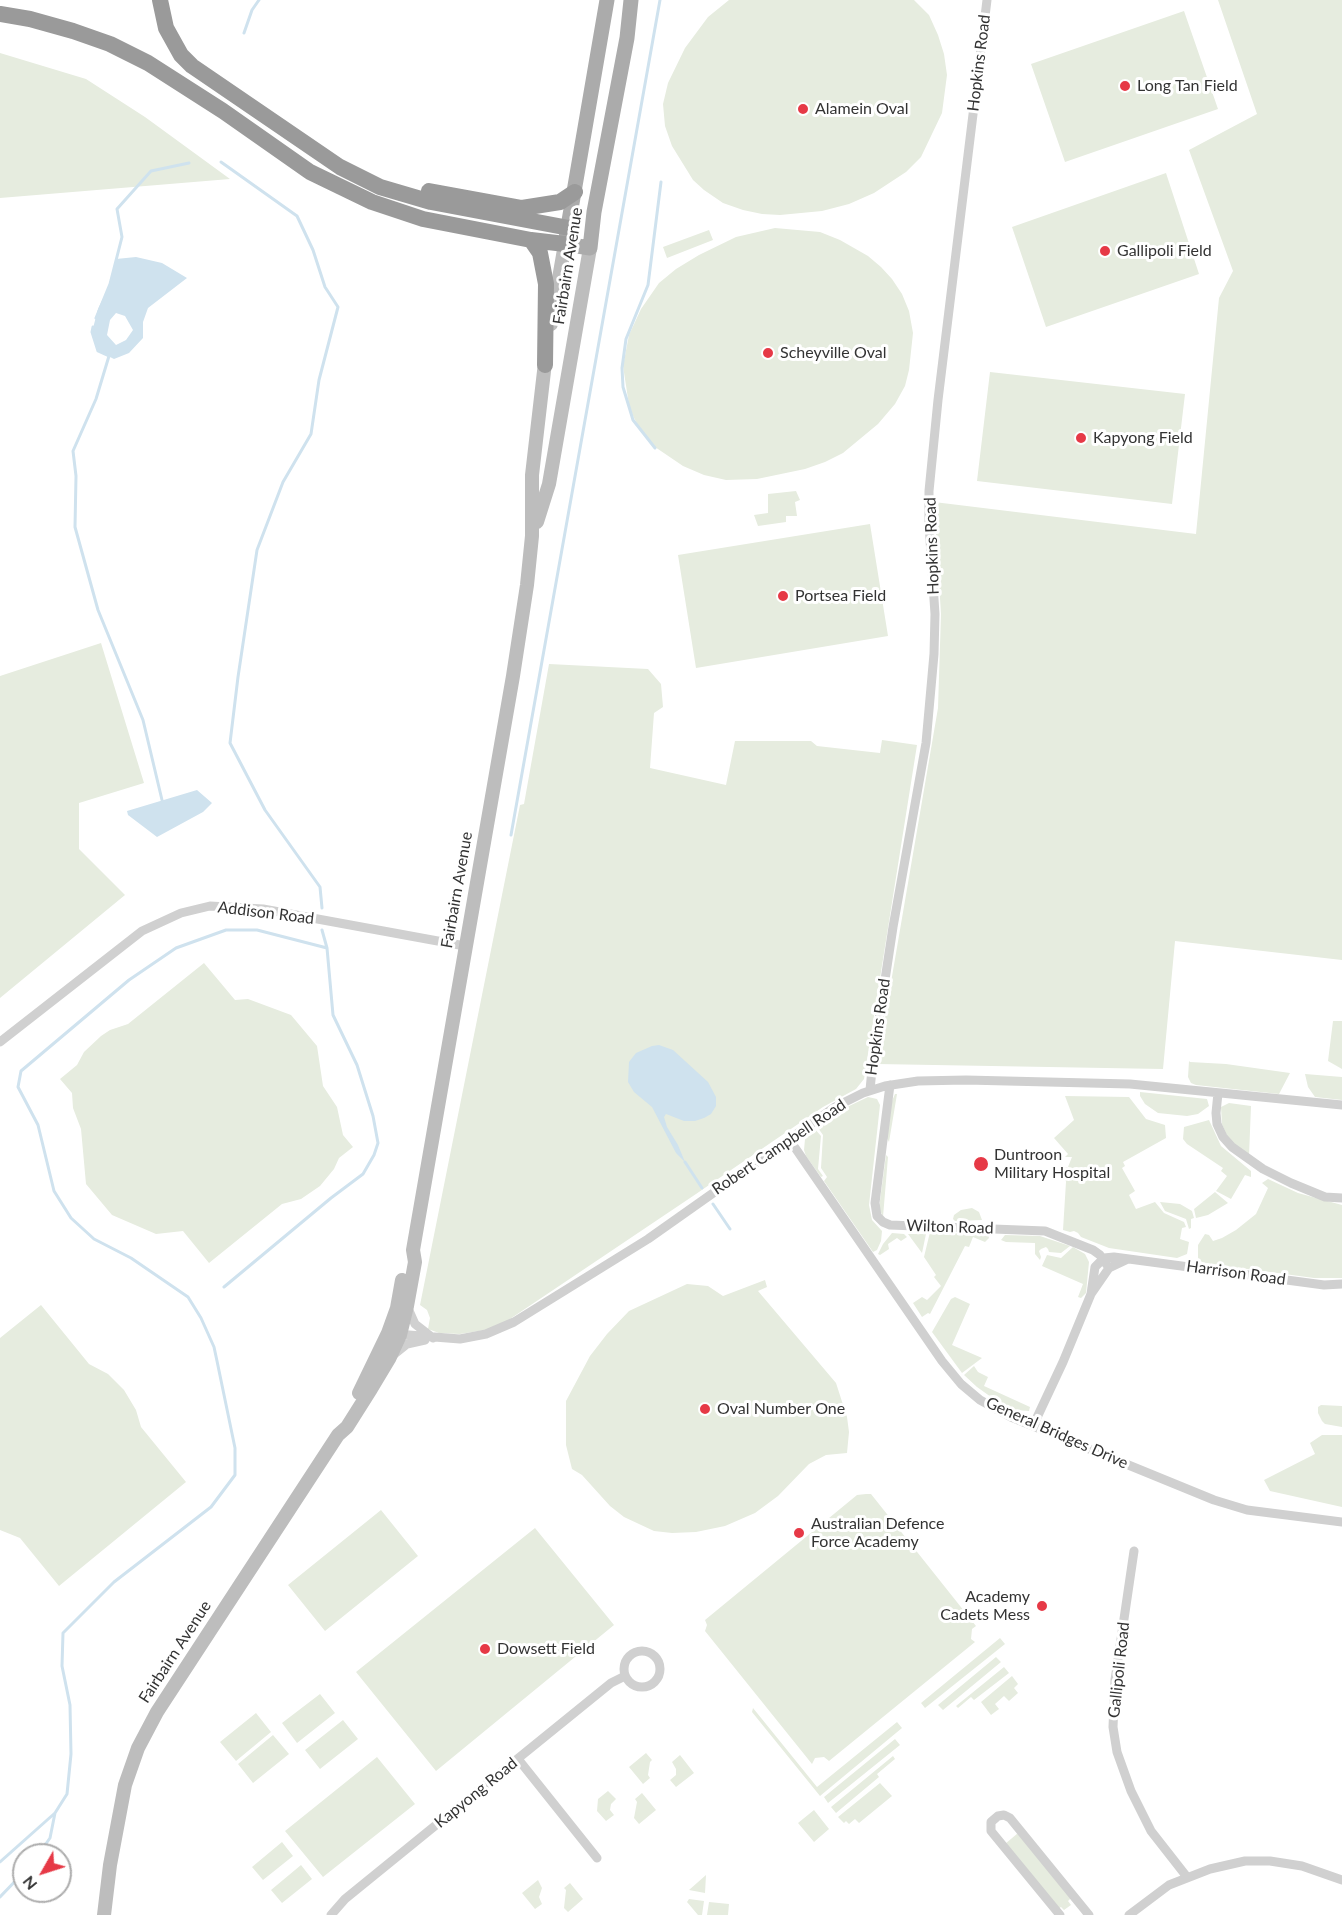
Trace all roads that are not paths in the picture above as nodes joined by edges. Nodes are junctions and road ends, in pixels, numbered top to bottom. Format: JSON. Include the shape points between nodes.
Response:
{"nodes":[{"id":1,"x":160,"y":0,"type":"edge"},
{"id":2,"x":607,"y":0,"type":"edge"},
{"id":3,"x":631,"y":0,"type":"edge"},
{"id":4,"x":987,"y":0,"type":"edge"},
{"id":5,"x":0,"y":14,"type":"edge"},
{"id":6,"x":380,"y":187,"type":"junction"},
{"id":7,"x":575,"y":192,"type":"junction"},
{"id":8,"x":591,"y":232,"type":"junction"},
{"id":9,"x":567,"y":236,"type":"junction"},
{"id":10,"x":531,"y":240,"type":"junction"},
{"id":11,"x":590,"y":248,"type":"junction"},
{"id":12,"x":544,"y":365,"type":"junction"},
{"id":13,"x":532,"y":536,"type":"junction"},
{"id":14,"x":465,"y":946,"type":"junction"},
{"id":15,"x":0,"y":1042,"type":"edge"},
{"id":16,"x":890,"y":1085,"type":"junction"},
{"id":17,"x":870,"y":1090,"type":"junction"},
{"id":18,"x":1218,"y":1093,"type":"junction"},
{"id":19,"x":1342,"y":1105,"type":"edge"},
{"id":20,"x":789,"y":1139,"type":"junction"},
{"id":21,"x":1342,"y":1198,"type":"edge"},
{"id":22,"x":412,"y":1250,"type":"junction"},
{"id":23,"x":1103,"y":1259,"type":"junction"},
{"id":24,"x":1131,"y":1259,"type":"junction"},
{"id":25,"x":1109,"y":1268,"type":"junction"},
{"id":26,"x":1342,"y":1284,"type":"edge"},
{"id":27,"x":1091,"y":1294,"type":"junction"},
{"id":28,"x":407,"y":1306,"type":"junction"},
{"id":29,"x":394,"y":1334,"type":"junction"},
{"id":30,"x":433,"y":1338,"type":"junction"},
{"id":31,"x":389,"y":1359,"type":"junction"},
{"id":32,"x":1033,"y":1426,"type":"junction"},
{"id":33,"x":338,"y":1435,"type":"junction"},
{"id":34,"x":1342,"y":1522,"type":"edge"},
{"id":35,"x":1134,"y":1551,"type":"dead end"},
{"id":36,"x":625,"y":1676,"type":"dead end"},
{"id":37,"x":518,"y":1759,"type":"junction"},
{"id":38,"x":597,"y":1858,"type":"dead end"},
{"id":39,"x":1187,"y":1877,"type":"junction"},
{"id":40,"x":1342,"y":1880,"type":"edge"},
{"id":41,"x":104,"y":1915,"type":"edge"},
{"id":42,"x":332,"y":1915,"type":"edge"},
{"id":43,"x":1060,"y":1915,"type":"edge"},
{"id":44,"x":1089,"y":1915,"type":"edge"},
{"id":45,"x":1129,"y":1915,"type":"edge"}],
"edges":[{"from":1,"to":6,"type":"highway","via":[[170,35],[192,66],[318,154]]},
{"from":2,"to":7,"type":"main road","name":"Fairbairn Avenue"},
{"from":3,"to":8,"type":"main road","name":"Fairbairn Avenue"},
{"from":4,"to":17,"type":"street","name":"Hopkins Road","via":[[929,491],[935,624],[926,743],[893,927]]},
{"from":5,"to":10,"type":"highway","via":[[73,31],[138,58],[310,172],[372,202],[423,219]]},
{"from":6,"to":7,"type":"highway","via":[[427,190],[522,208],[560,202]]},
{"from":6,"to":9,"type":"highway"},
{"from":7,"to":9,"type":"main road","name":"Fairbairn Avenue"},
{"from":8,"to":9,"type":"main road"},
{"from":8,"to":11,"type":"main road","name":"Fairbairn Avenue"},
{"from":9,"to":10,"type":"highway"},
{"from":9,"to":11,"type":"main road"},
{"from":9,"to":12,"type":"main road","name":"Fairbairn Avenue"},
{"from":10,"to":12,"type":"highway","via":[[540,253],[546,284]]},
{"from":11,"to":13,"type":"main road","name":"Fairbairn Avenue","via":[[549,484]]},
{"from":12,"to":13,"type":"main road","name":"Fairbairn Avenue","via":[[532,476]]},
{"from":13,"to":14,"type":"main road","name":"Fairbairn Avenue","via":[[513,676]]},
{"from":14,"to":15,"type":"street","name":"Addison Road","via":[[263,909],[210,906],[181,913],[142,931]]},
{"from":14,"to":22,"type":"main road","name":"Fairbairn Avenue"},
{"from":16,"to":17,"type":"street","name":"Robert Campbell Road"},
{"from":16,"to":18,"type":"street","name":"Robert Campbell Road","via":[[1015,1081],[1136,1084]]},
{"from":16,"to":23,"type":"street","name":"Wilton Road","via":[[875,1203],[877,1216],[883,1222],[1045,1231],[1093,1250]]},
{"from":17,"to":20,"type":"street","name":"Robert Campbell Road","via":[[835,1107]]},
{"from":18,"to":19,"type":"street","name":"Robert Campbell Road"},
{"from":18,"to":21,"type":"street","via":[[1217,1124],[1232,1147],[1291,1183],[1325,1197]]},
{"from":20,"to":30,"type":"street","name":"Robert Campbell Road","via":[[648,1239],[514,1322],[486,1334],[460,1339]]},
{"from":20,"to":32,"type":"street","name":"General Bridges Drive","via":[[951,1373],[987,1404]]},
{"from":22,"to":28,"type":"main road","name":"Fairbairn Avenue","via":[[415,1262]]},
{"from":22,"to":29,"type":"main road","name":"Fairbairn Avenue","via":[[406,1260]]},
{"from":23,"to":24,"type":"street","name":"Harrison Road"},
{"from":23,"to":25,"type":"street","name":"Wilton Road"},
{"from":23,"to":27,"type":"street","via":[[1093,1271]]},
{"from":24,"to":25,"type":"street","name":"Harrison Road"},
{"from":24,"to":26,"type":"street","name":"Harrison Road","via":[[1324,1285]]},
{"from":25,"to":27,"type":"street"},
{"from":27,"to":32,"type":"street"},
{"from":28,"to":29,"type":"main road","name":"Fairbairn Avenue"},
{"from":28,"to":30,"type":"street","via":[[415,1324]]},
{"from":29,"to":30,"type":"street","name":"Robert Campbell Road"},
{"from":29,"to":31,"type":"main road","name":"Fairbairn Avenue"},
{"from":29,"to":33,"type":"main road","name":"Fairbairn Avenue"},
{"from":30,"to":31,"type":"street","name":"Robert Campbell Road","via":[[407,1344]]},
{"from":31,"to":33,"type":"main road","name":"Fairbairn Avenue","via":[[347,1427]]},
{"from":32,"to":34,"type":"street","name":"General Bridges Drive","via":[[1214,1500],[1247,1510]]},
{"from":33,"to":41,"type":"main road","name":"Fairbairn Avenue","via":[[157,1712],[138,1748],[125,1785]]},
{"from":35,"to":39,"type":"street","name":"Gallipoli Road","via":[[1115,1680],[1113,1727],[1117,1752],[1150,1831]]},
{"from":36,"to":37,"type":"street","name":"Kapyong Road","via":[[611,1683]]},
{"from":37,"to":38,"type":"street"},
{"from":37,"to":42,"type":"street","name":"Kapyong Road","via":[[345,1899]]},
{"from":39,"to":40,"type":"street","via":[[1219,1866],[1270,1861],[1302,1866]]},
{"from":39,"to":45,"type":"street","via":[[1165,1887]]},
{"from":43,"to":44,"type":"street","via":[[991,1831],[991,1822],[998,1816],[1010,1818]]}]}
